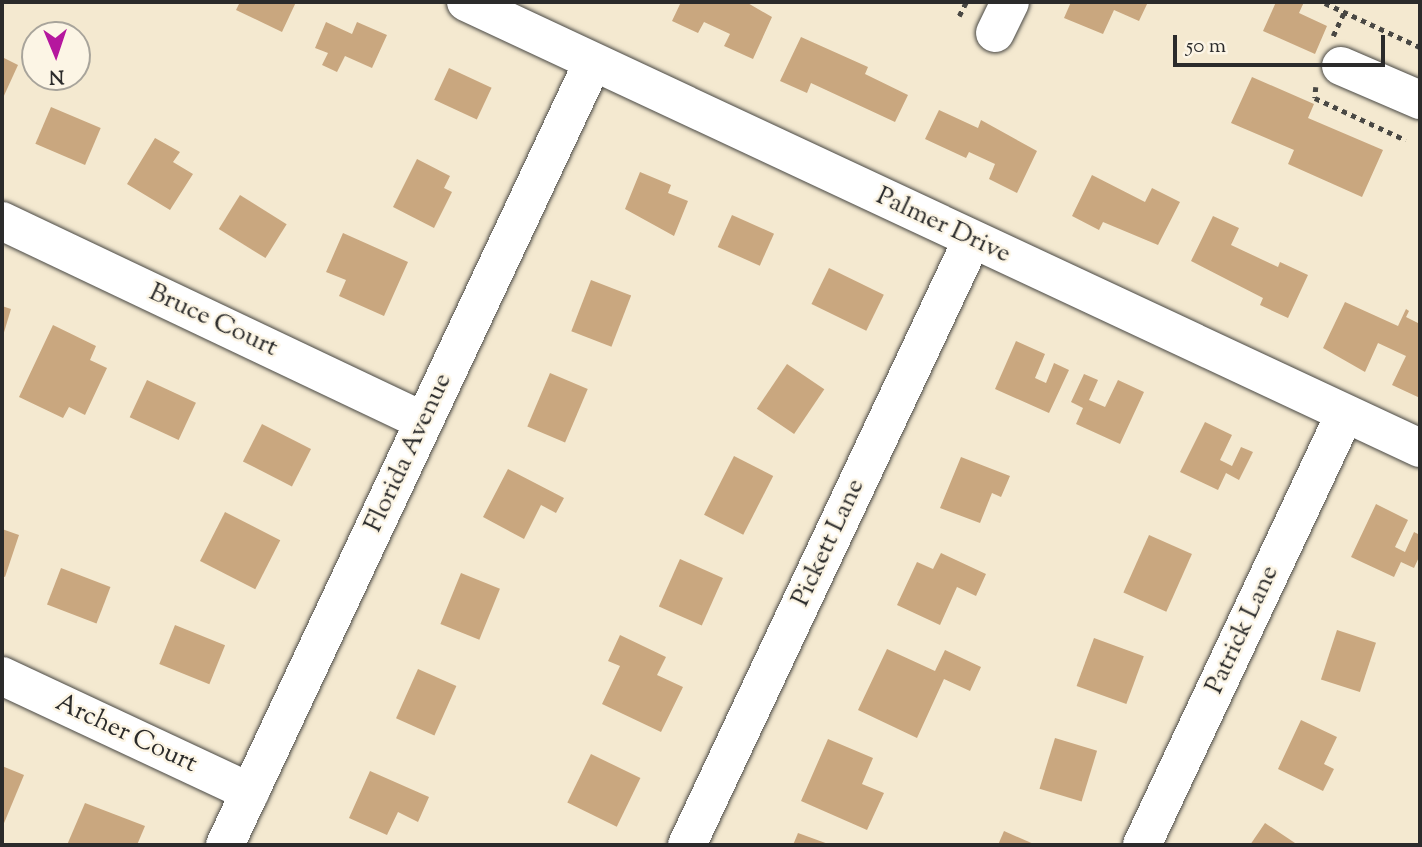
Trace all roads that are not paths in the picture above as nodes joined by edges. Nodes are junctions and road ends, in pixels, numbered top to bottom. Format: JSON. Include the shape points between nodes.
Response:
{"nodes":[{"id":1,"x":466,"y":2,"type":"edge"},
{"id":2,"x":593,"y":62,"type":"junction"},
{"id":3,"x":1341,"y":66,"type":"dead end"},
{"id":4,"x":1420,"y":100,"type":"edge"},
{"id":5,"x":2,"y":221,"type":"edge"},
{"id":6,"x":972,"y":240,"type":"junction"},
{"id":7,"x":1344,"y":415,"type":"junction"},
{"id":8,"x":424,"y":421,"type":"junction"},
{"id":9,"x":1420,"y":449,"type":"edge"},
{"id":10,"x":2,"y":676,"type":"edge"},
{"id":11,"x":250,"y":792,"type":"junction"},
{"id":12,"x":225,"y":845,"type":"edge"},
{"id":13,"x":687,"y":845,"type":"edge"},
{"id":14,"x":1142,"y":845,"type":"edge"}],
"edges":[{"from":1,"to":2,"type":"street","name":"Palmer Drive"},
{"from":2,"to":6,"type":"street","name":"Palmer Drive"},
{"from":2,"to":8,"type":"street","name":"Florida Avenue"},
{"from":3,"to":4,"type":"street"},
{"from":5,"to":8,"type":"street","name":"Bruce Court"},
{"from":6,"to":7,"type":"street","name":"Palmer Drive"},
{"from":6,"to":13,"type":"street","name":"Pickett Lane"},
{"from":7,"to":9,"type":"street","name":"Palmer Drive"},
{"from":7,"to":14,"type":"street","name":"Patrick Lane"},
{"from":8,"to":11,"type":"street","name":"Florida Avenue"},
{"from":10,"to":11,"type":"street","name":"Archer Court"},
{"from":11,"to":12,"type":"street","name":"Florida Avenue"}]}
